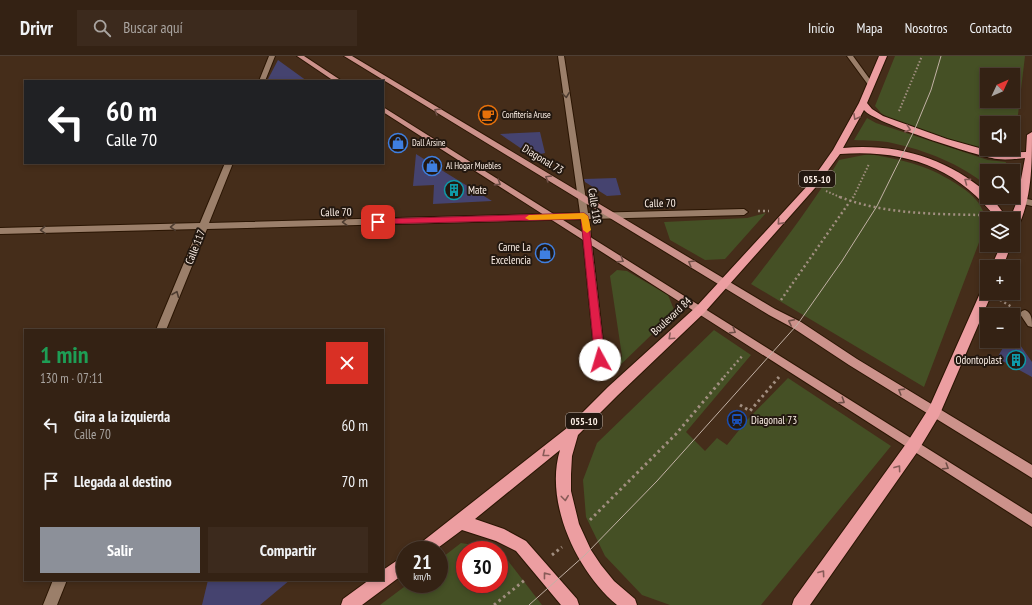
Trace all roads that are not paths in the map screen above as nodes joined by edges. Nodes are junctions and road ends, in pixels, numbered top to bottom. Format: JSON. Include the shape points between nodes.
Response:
{"nodes":[{"id":1,"x":272,"y":56,"type":"edge"},
{"id":2,"x":300,"y":56,"type":"edge"},
{"id":3,"x":347,"y":56,"type":"edge"},
{"id":4,"x":560,"y":56,"type":"edge"},
{"id":5,"x":850,"y":56,"type":"edge"},
{"id":6,"x":883,"y":56,"type":"edge"},
{"id":7,"x":262,"y":80,"type":"edge"},
{"id":8,"x":337,"y":80,"type":"edge"},
{"id":9,"x":871,"y":85,"type":"junction"},
{"id":10,"x":863,"y":103,"type":"junction"},
{"id":11,"x":384,"y":110,"type":"edge"},
{"id":12,"x":1032,"y":135,"type":"edge"},
{"id":13,"x":837,"y":151,"type":"junction"},
{"id":14,"x":1030,"y":154,"type":"junction"},
{"id":15,"x":229,"y":164,"type":"edge"},
{"id":16,"x":582,"y":198,"type":"junction"},
{"id":17,"x":1027,"y":202,"type":"edge"},
{"id":18,"x":744,"y":212,"type":"dead end"},
{"id":19,"x":998,"y":212,"type":"edge"},
{"id":20,"x":1020,"y":214,"type":"edge"},
{"id":21,"x":610,"y":215,"type":"junction"},
{"id":22,"x":584,"y":216,"type":"junction"},
{"id":23,"x":552,"y":217,"type":"junction"},
{"id":24,"x":203,"y":226,"type":"junction"},
{"id":25,"x":0,"y":232,"type":"edge"},
{"id":26,"x":588,"y":240,"type":"junction"},
{"id":27,"x":725,"y":283,"type":"junction"},
{"id":28,"x":983,"y":300,"type":"edge"},
{"id":29,"x":700,"y":310,"type":"junction"},
{"id":30,"x":1025,"y":314,"type":"road end"},
{"id":31,"x":1032,"y":323,"type":"edge"},
{"id":32,"x":161,"y":329,"type":"edge"},
{"id":33,"x":600,"y":360,"type":"dead end"},
{"id":34,"x":934,"y":412,"type":"junction"},
{"id":35,"x":572,"y":432,"type":"junction"},
{"id":36,"x":913,"y":446,"type":"junction"},
{"id":37,"x":1032,"y":472,"type":"edge"},
{"id":38,"x":1032,"y":521,"type":"edge"},
{"id":39,"x":460,"y":522,"type":"junction"},
{"id":40,"x":435,"y":541,"type":"edge"},
{"id":41,"x":396,"y":570,"type":"edge"},
{"id":42,"x":384,"y":579,"type":"edge"},
{"id":43,"x":60,"y":581,"type":"edge"},
{"id":44,"x":382,"y":581,"type":"edge"},
{"id":45,"x":50,"y":605,"type":"edge"},
{"id":46,"x":349,"y":605,"type":"edge"},
{"id":47,"x":571,"y":605,"type":"edge"},
{"id":48,"x":629,"y":605,"type":"edge"},
{"id":49,"x":800,"y":605,"type":"edge"}],
"edges":[{"from":1,"to":7,"type":"street"},
{"from":2,"to":8,"type":"main road"},
{"from":16,"to":3,"type":"main road","name":"Diagonal 73","one_way":true},
{"from":4,"to":16,"type":"street","name":"Calle 118","one_way":true},
{"from":5,"to":9,"type":"street"},
{"from":6,"to":9,"type":"highway","name":"Boulevard 84","number":"055-10"},
{"from":9,"to":10,"type":"highway","name":"Boulevard 84","number":"055-10"},
{"from":10,"to":13,"type":"highway","name":"Boulevard 84","number":"055-10","one_way":true},
{"from":10,"to":14,"type":"highway","one_way":true,"via":[[869,111],[880,118],[944,141],[997,156]]},
{"from":11,"to":23,"type":"main road","one_way":true},
{"from":12,"to":14,"type":"highway"},
{"from":19,"to":13,"type":"highway","one_way":true,"via":[[978,189],[962,177],[933,163],[877,148]]},
{"from":13,"to":27,"type":"highway","name":"Boulevard 84","number":"055-10","one_way":true,"via":[[812,186]]},
{"from":14,"to":17,"type":"highway"},
{"from":15,"to":24,"type":"street","name":"Calle 117"},
{"from":16,"to":21,"type":"main road","name":"Diagonal 73"},
{"from":16,"to":22,"type":"street","name":"Calle 118"},
{"from":17,"to":20,"type":"highway"},
{"from":18,"to":21,"type":"street","name":"Calle 70"},
{"from":21,"to":22,"type":"street","name":"Calle 70"},
{"from":27,"to":21,"type":"main road","name":"Diagonal 73","one_way":true},
{"from":22,"to":23,"type":"street","name":"Calle 70"},
{"from":22,"to":26,"type":"street","name":"Calle 118"},
{"from":23,"to":24,"type":"street","name":"Calle 70","one_way":true},
{"from":23,"to":26,"type":"main road"},
{"from":24,"to":25,"type":"street","name":"Calle 70","one_way":true},
{"from":32,"to":24,"type":"street","name":"Calle 117","one_way":true},
{"from":26,"to":29,"type":"main road","one_way":true},
{"from":26,"to":33,"type":"street","name":"Calle 118"},
{"from":27,"to":29,"type":"highway","name":"Boulevard 84","number":"055-10"},
{"from":34,"to":27,"type":"main road","name":"Diagonal 73","one_way":true,"via":[[797,325]]},
{"from":28,"to":34,"type":"highway"},
{"from":29,"to":35,"type":"highway","name":"Boulevard 84","number":"055-10","one_way":true},
{"from":29,"to":36,"type":"main road","one_way":true},
{"from":30,"to":31,"type":"street"},
{"from":34,"to":36,"type":"highway"},
{"from":34,"to":37,"type":"main road","name":"Diagonal 73"},
{"from":35,"to":39,"type":"highway","name":"Boulevard 84","number":"055-10","one_way":true},
{"from":35,"to":48,"type":"highway","one_way":true,"via":[[563,480],[566,507],[585,555],[607,585]]},
{"from":36,"to":38,"type":"main road","one_way":true},
{"from":49,"to":36,"type":"highway","one_way":true},
{"from":39,"to":40,"type":"highway","name":"Boulevard 84","number":"055-10"},
{"from":47,"to":39,"type":"highway","one_way":true,"via":[[521,546],[499,534]]},
{"from":41,"to":42,"type":"highway"},
{"from":43,"to":45,"type":"street"},
{"from":44,"to":46,"type":"highway"}]}
